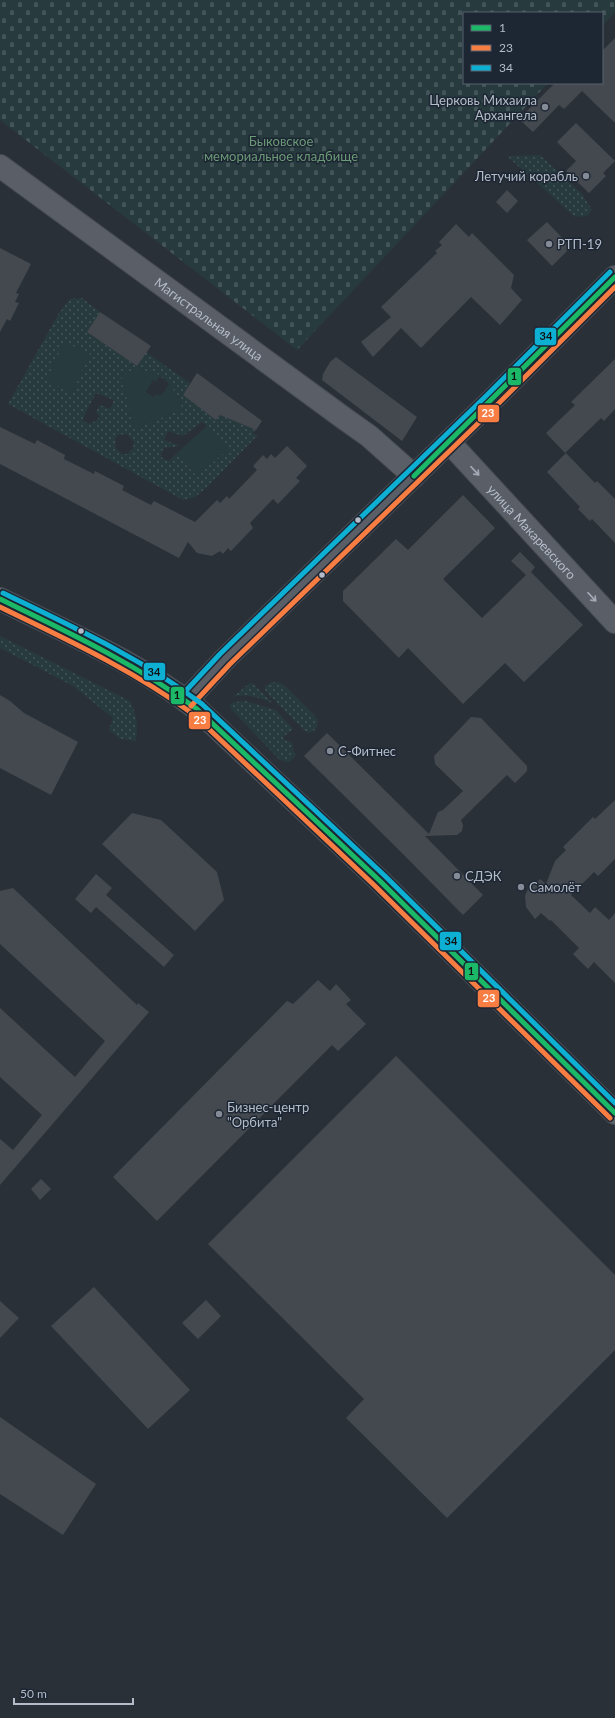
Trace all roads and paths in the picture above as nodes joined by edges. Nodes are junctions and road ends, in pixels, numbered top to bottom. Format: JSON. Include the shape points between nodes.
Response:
{"nodes":[{"id":1,"x":0,"y":166,"type":"edge"},
{"id":2,"x":615,"y":277,"type":"edge"},
{"id":3,"x":449,"y":442,"type":"junction"},
{"id":4,"x":414,"y":476,"type":"junction"},
{"id":5,"x":0,"y":599,"type":"edge"},
{"id":6,"x":615,"y":622,"type":"edge"},
{"id":7,"x":186,"y":701,"type":"junction"},
{"id":8,"x":615,"y":1113,"type":"edge"}],
"edges":[{"from":1,"to":4,"type":"street","name":"Магистральная улица","via":[[369,436]]},
{"from":2,"to":3,"type":"street"},
{"from":3,"to":4,"type":"street"},
{"from":3,"to":6,"type":"street","name":"улица Макаревского","one_way":true},
{"from":4,"to":7,"type":"street","via":[[225,659]]},
{"from":5,"to":7,"type":"main road","via":[[127,662]]},
{"from":7,"to":8,"type":"main road","via":[[210,720],[380,881]]}]}
